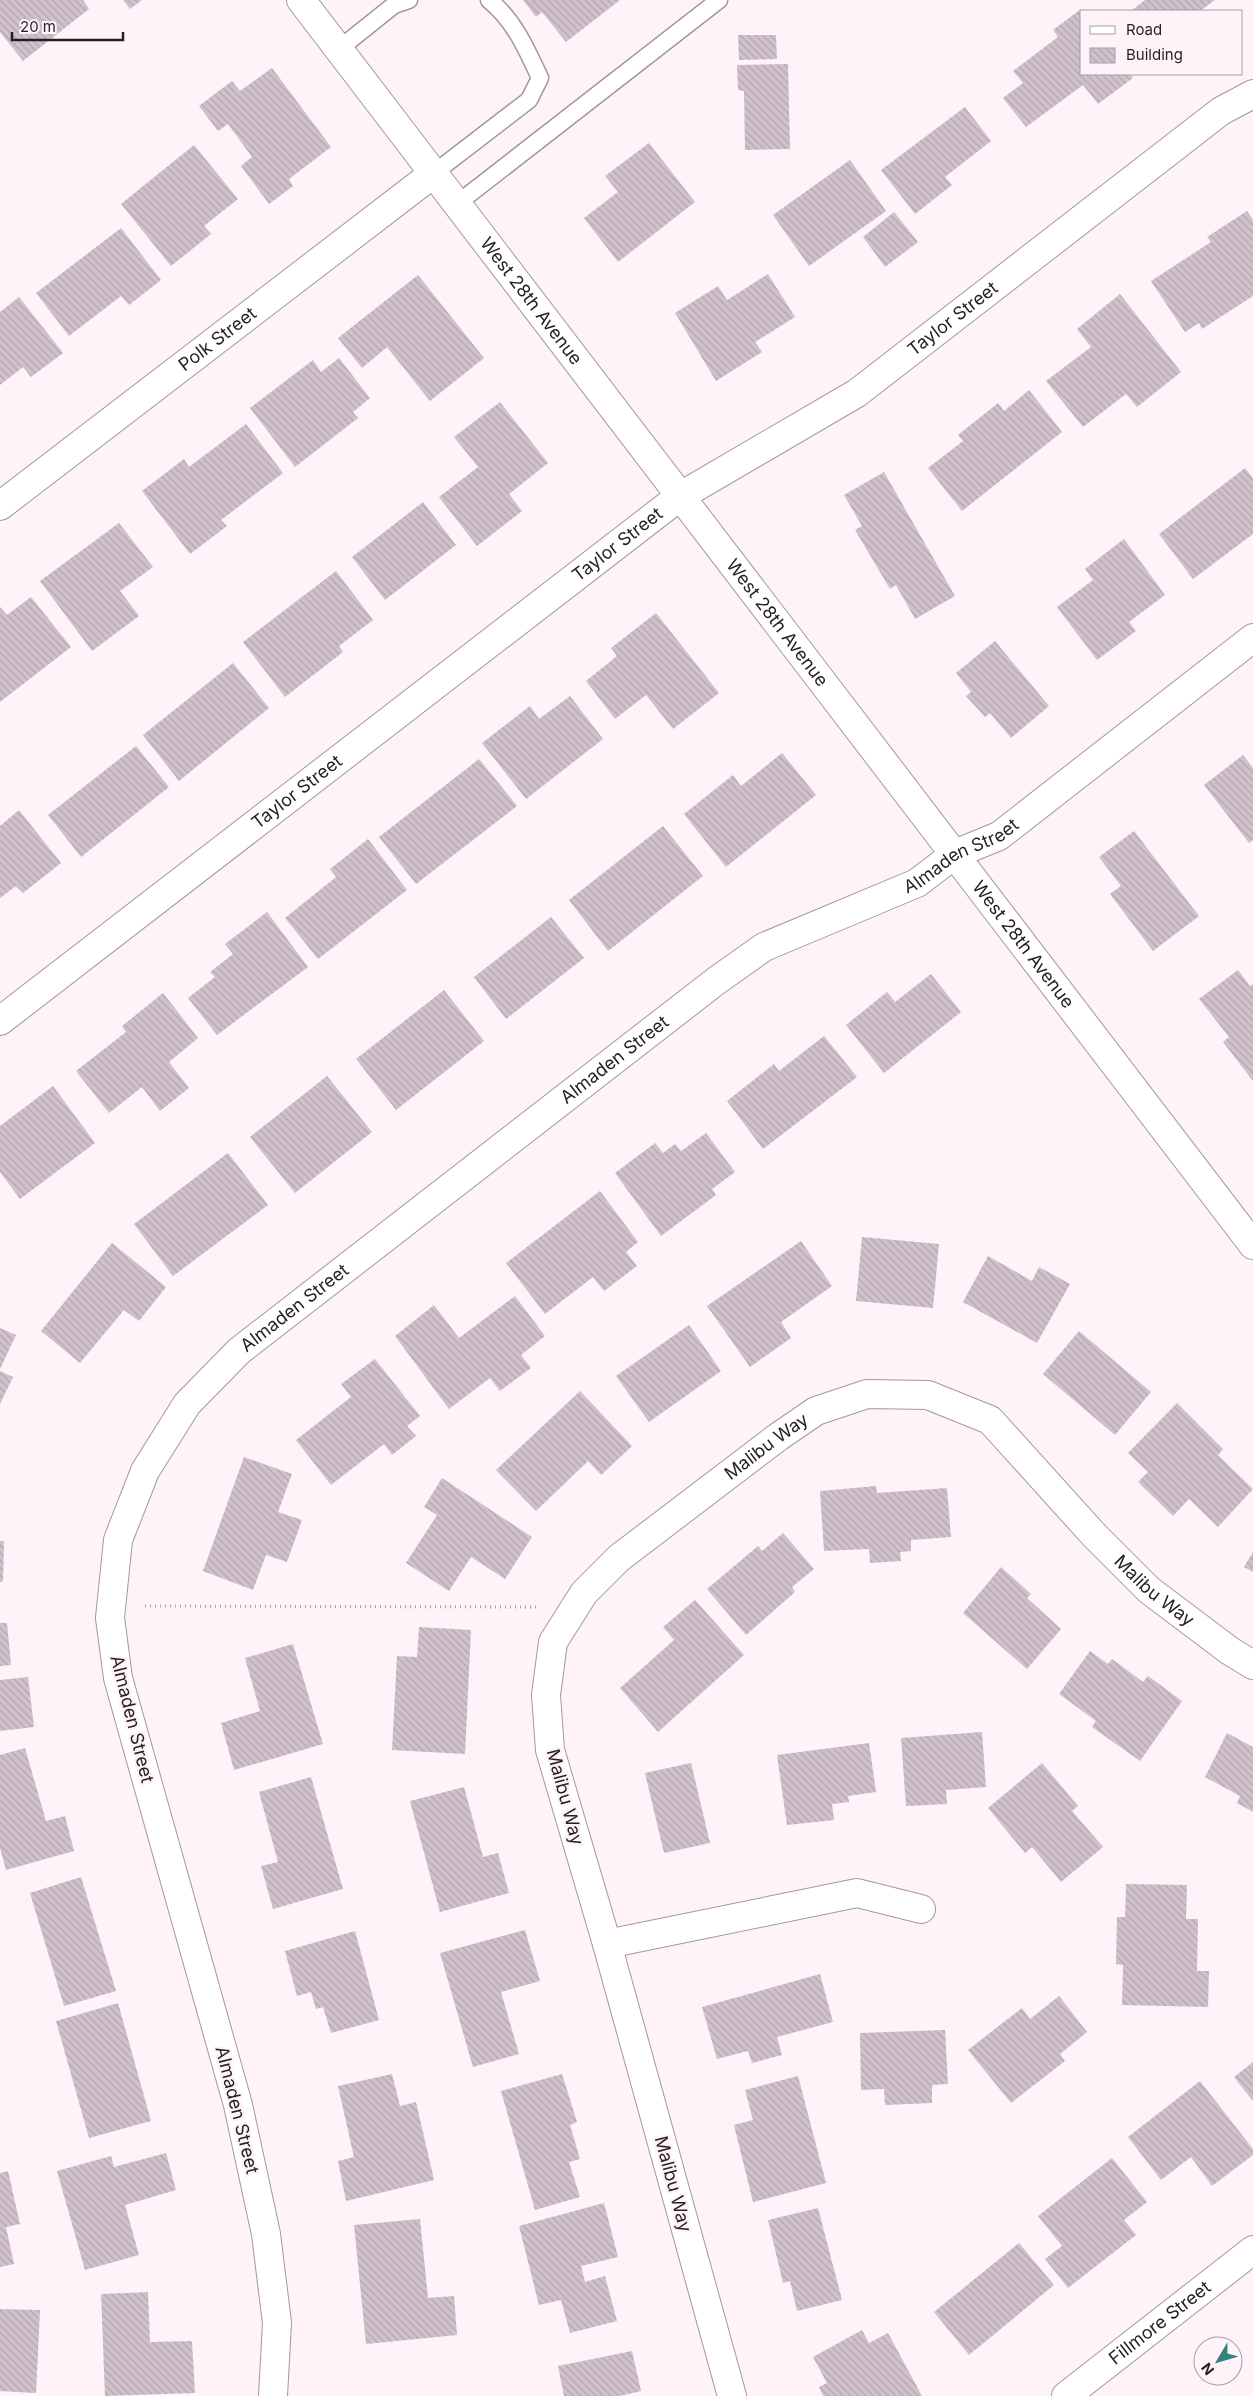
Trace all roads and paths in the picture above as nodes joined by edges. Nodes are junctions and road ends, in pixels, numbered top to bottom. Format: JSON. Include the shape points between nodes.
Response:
{"nodes":[{"id":1,"x":301,"y":0,"type":"edge"},
{"id":2,"x":409,"y":0,"type":"edge"},
{"id":3,"x":489,"y":0,"type":"edge"},
{"id":4,"x":719,"y":0,"type":"edge"},
{"id":5,"x":339,"y":49,"type":"junction"},
{"id":6,"x":1253,"y":94,"type":"edge"},
{"id":7,"x":434,"y":172,"type":"junction"},
{"id":8,"x":458,"y":203,"type":"junction"},
{"id":9,"x":679,"y":497,"type":"junction"},
{"id":10,"x":0,"y":506,"type":"edge"},
{"id":11,"x":1253,"y":638,"type":"edge"},
{"id":12,"x":955,"y":854,"type":"junction"},
{"id":13,"x":0,"y":1021,"type":"edge"},
{"id":14,"x":1250,"y":1235,"type":"edge"},
{"id":15,"x":112,"y":1606,"type":"junction"},
{"id":16,"x":575,"y":1607,"type":"junction"},
{"id":17,"x":1253,"y":1665,"type":"edge"},
{"id":18,"x":921,"y":1909,"type":"dead end"},
{"id":19,"x":607,"y":1944,"type":"junction"},
{"id":20,"x":1253,"y":2250,"type":"edge"},
{"id":21,"x":273,"y":2396,"type":"edge"},
{"id":22,"x":732,"y":2396,"type":"edge"},
{"id":23,"x":1066,"y":2396,"type":"edge"}],
"edges":[{"from":1,"to":5,"type":"street","name":"West 28th Avenue"},
{"from":2,"to":5,"type":"lane","via":[[394,5]]},
{"from":3,"to":7,"type":"lane","via":[[521,38],[540,78],[529,100]]},
{"from":4,"to":8,"type":"lane"},
{"from":5,"to":7,"type":"street","name":"West 28th Avenue"},
{"from":6,"to":9,"type":"street","name":"Taylor Street","via":[[1221,111],[857,393]]},
{"from":7,"to":8,"type":"street","name":"West 28th Avenue"},
{"from":7,"to":10,"type":"street","name":"Polk Street"},
{"from":8,"to":9,"type":"street","name":"West 28th Avenue"},
{"from":9,"to":12,"type":"street","name":"West 28th Avenue"},
{"from":9,"to":13,"type":"street","name":"Taylor Street"},
{"from":11,"to":12,"type":"street","name":"Almaden Street","via":[[999,836]]},
{"from":12,"to":14,"type":"street","name":"West 28th Avenue"},
{"from":12,"to":15,"type":"street","name":"Almaden Street","via":[[917,883],[764,947],[239,1351],[187,1404],[145,1471],[118,1540]]},
{"from":15,"to":16,"type":"path"},
{"from":15,"to":21,"type":"street","name":"Almaden Street","via":[[110,1618],[118,1678],[238,2105],[266,2234],[277,2323]]},
{"from":16,"to":17,"type":"street","name":"Malibu Way","via":[[584,1593],[619,1558],[816,1411],[867,1394],[928,1395],[990,1420],[1095,1536],[1149,1590]]},
{"from":16,"to":19,"type":"street","name":"Malibu Way","via":[[553,1642],[546,1695],[550,1750]]},
{"from":18,"to":19,"type":"street","via":[[857,1893]]},
{"from":19,"to":22,"type":"street","name":"Malibu Way"},
{"from":20,"to":23,"type":"street","name":"Fillmore Street"}]}
